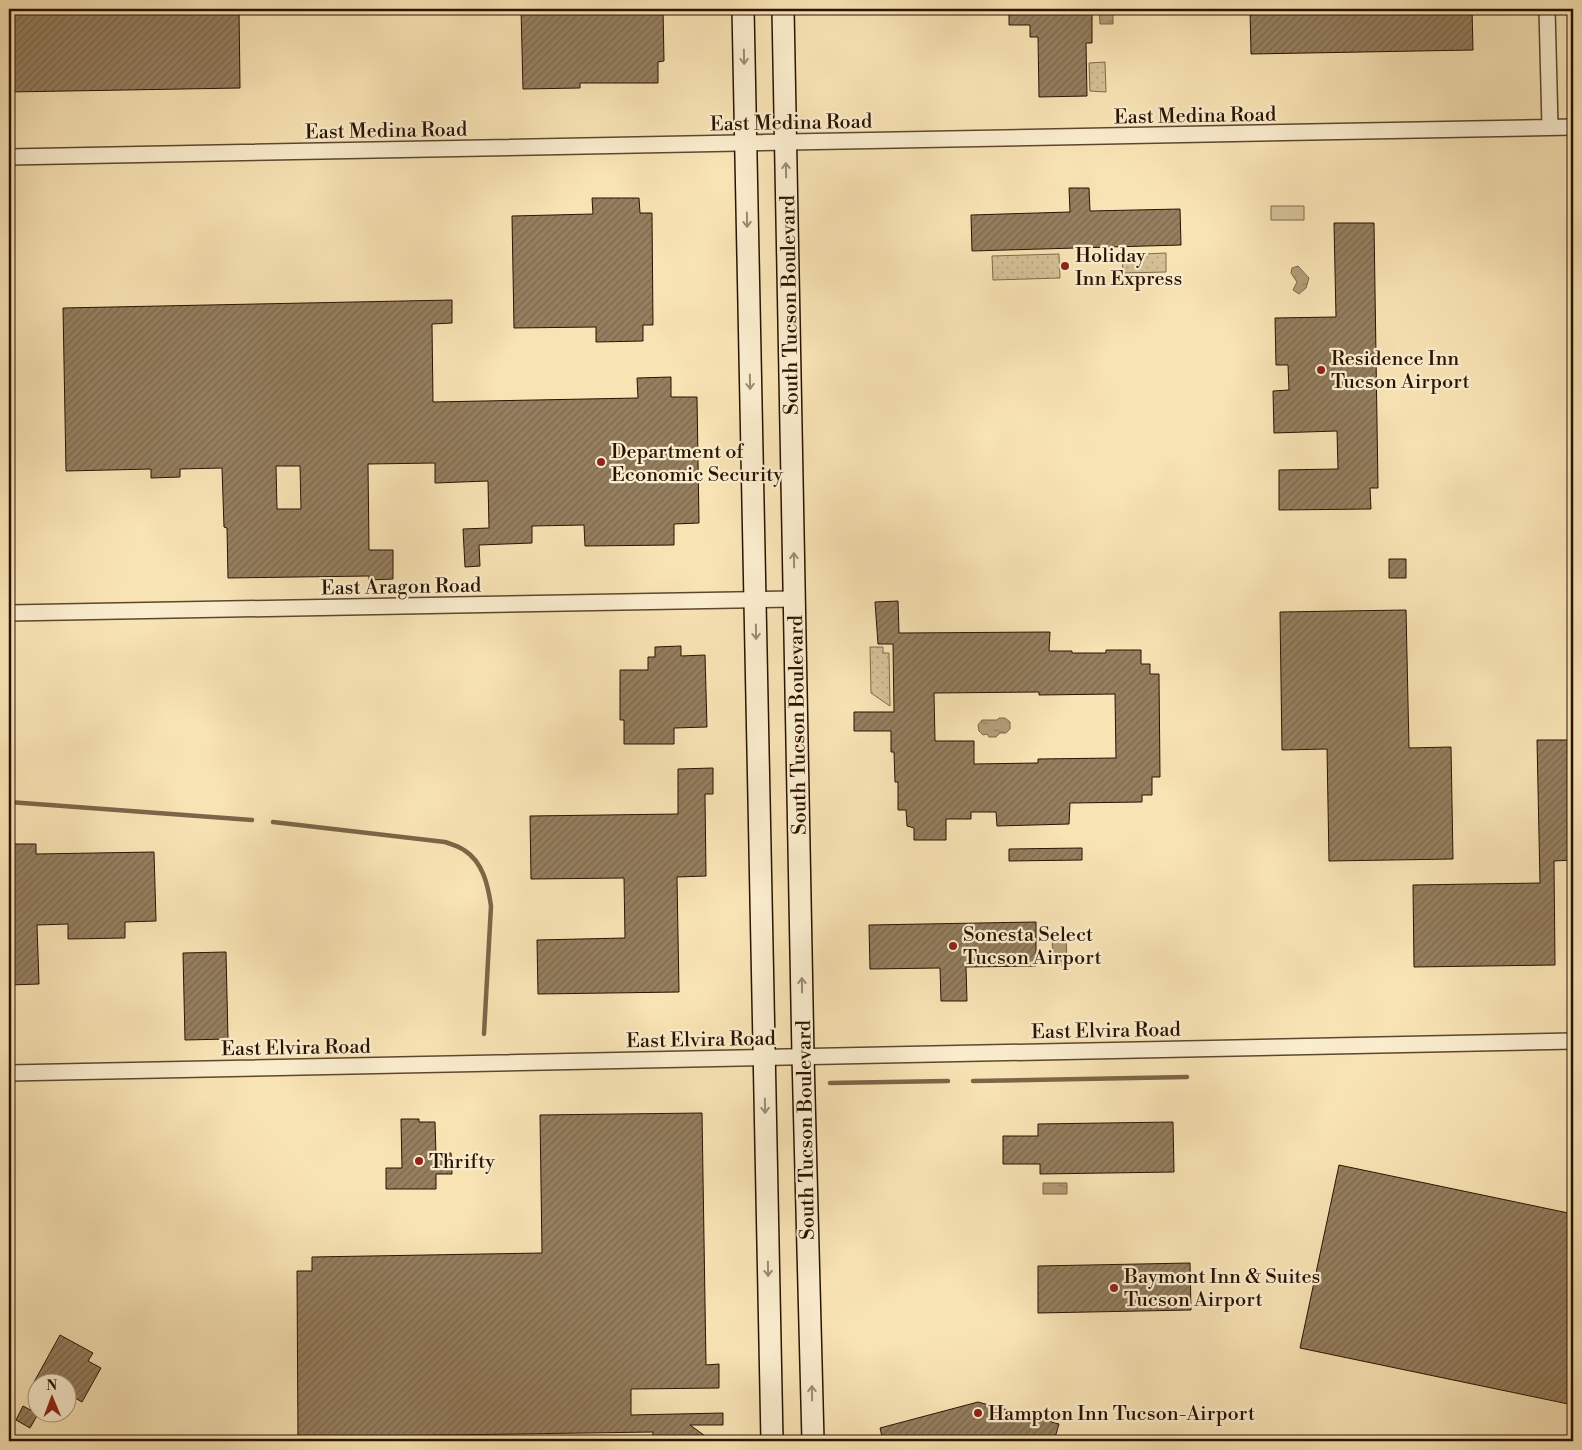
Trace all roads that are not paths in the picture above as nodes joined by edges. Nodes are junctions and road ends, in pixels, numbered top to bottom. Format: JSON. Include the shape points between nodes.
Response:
{"nodes":[{"id":1,"x":743,"y":9,"type":"edge"},
{"id":2,"x":783,"y":9,"type":"edge"},
{"id":3,"x":1546,"y":9,"type":"edge"},
{"id":4,"x":1550,"y":127,"type":"junction"},
{"id":5,"x":1573,"y":127,"type":"edge"},
{"id":6,"x":745,"y":143,"type":"junction"},
{"id":7,"x":786,"y":143,"type":"junction"},
{"id":8,"x":9,"y":157,"type":"edge"},
{"id":9,"x":795,"y":599,"type":"junction"},
{"id":10,"x":755,"y":600,"type":"junction"},
{"id":11,"x":9,"y":613,"type":"edge"},
{"id":12,"x":1573,"y":1041,"type":"edge"},
{"id":13,"x":803,"y":1056,"type":"junction"},
{"id":14,"x":764,"y":1058,"type":"junction"},
{"id":15,"x":9,"y":1073,"type":"edge"},
{"id":16,"x":772,"y":1441,"type":"edge"},
{"id":17,"x":813,"y":1441,"type":"edge"}],
"edges":[{"from":1,"to":6,"type":"main road","name":"South Tucson Boulevard","one_way":true},
{"from":2,"to":7,"type":"main road","name":"South Tucson Boulevard"},
{"from":3,"to":4,"type":"street"},
{"from":4,"to":5,"type":"street","name":"East Medina Road"},
{"from":4,"to":7,"type":"street","name":"East Medina Road"},
{"from":6,"to":7,"type":"street","name":"East Medina Road"},
{"from":6,"to":8,"type":"street","name":"East Medina Road"},
{"from":6,"to":10,"type":"main road","name":"South Tucson Boulevard","one_way":true},
{"from":9,"to":7,"type":"main road","name":"South Tucson Boulevard","one_way":true},
{"from":9,"to":10,"type":"street","name":"East Aragon Road"},
{"from":13,"to":9,"type":"main road","name":"South Tucson Boulevard","one_way":true},
{"from":10,"to":11,"type":"street","name":"East Aragon Road"},
{"from":10,"to":14,"type":"main road","name":"South Tucson Boulevard","one_way":true},
{"from":12,"to":13,"type":"street","name":"East Elvira Road"},
{"from":13,"to":14,"type":"street","name":"East Elvira Road"},
{"from":17,"to":13,"type":"main road","name":"South Tucson Boulevard","one_way":true},
{"from":14,"to":15,"type":"street","name":"East Elvira Road"},
{"from":14,"to":16,"type":"main road","name":"South Tucson Boulevard","one_way":true}]}
